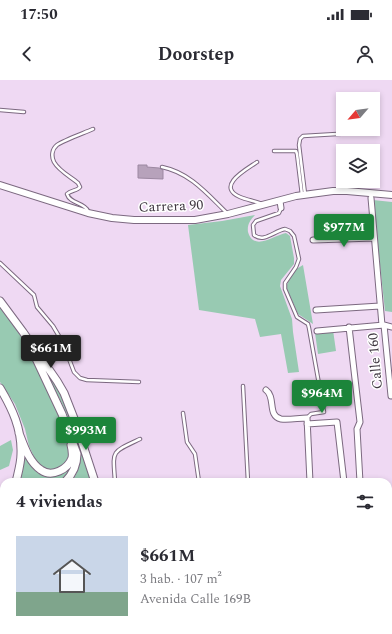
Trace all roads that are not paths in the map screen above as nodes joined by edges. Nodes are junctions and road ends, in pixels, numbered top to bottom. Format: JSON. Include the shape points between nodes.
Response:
{"nodes":[{"id":1,"x":0,"y":110,"type":"edge"},
{"id":2,"x":24,"y":112,"type":"dead end"},
{"id":3,"x":93,"y":129,"type":"dead end"},
{"id":4,"x":336,"y":134,"type":"edge"},
{"id":5,"x":274,"y":151,"type":"dead end"},
{"id":6,"x":257,"y":162,"type":"dead end"},
{"id":7,"x":162,"y":167,"type":"dead end"},
{"id":8,"x":0,"y":185,"type":"edge"},
{"id":9,"x":304,"y":195,"type":"junction"},
{"id":10,"x":392,"y":196,"type":"edge"},
{"id":11,"x":371,"y":198,"type":"dead end"},
{"id":12,"x":280,"y":201,"type":"junction"},
{"id":13,"x":264,"y":205,"type":"junction"},
{"id":14,"x":282,"y":208,"type":"joint"},
{"id":15,"x":88,"y":213,"type":"junction"},
{"id":16,"x":228,"y":214,"type":"junction"},
{"id":17,"x":373,"y":224,"type":"junction"},
{"id":18,"x":350,"y":225,"type":"dead end"},
{"id":19,"x":374,"y":238,"type":"junction"},
{"id":20,"x":313,"y":240,"type":"dead end"},
{"id":21,"x":0,"y":263,"type":"edge"},
{"id":22,"x":0,"y":301,"type":"edge"},
{"id":23,"x":380,"y":306,"type":"junction"},
{"id":24,"x":316,"y":310,"type":"dead end"},
{"id":25,"x":383,"y":325,"type":"junction"},
{"id":26,"x":349,"y":327,"type":"junction"},
{"id":27,"x":392,"y":327,"type":"edge"},
{"id":28,"x":317,"y":330,"type":"dead end"},
{"id":29,"x":23,"y":332,"type":"junction"},
{"id":30,"x":139,"y":382,"type":"dead end"},
{"id":31,"x":243,"y":386,"type":"dead end"},
{"id":32,"x":0,"y":388,"type":"edge"},
{"id":33,"x":266,"y":390,"type":"dead end"},
{"id":34,"x":390,"y":396,"type":"dead end"},
{"id":35,"x":183,"y":413,"type":"dead end"},
{"id":36,"x":62,"y":414,"type":"junction"},
{"id":37,"x":307,"y":421,"type":"junction"},
{"id":38,"x":19,"y":433,"type":"junction"},
{"id":39,"x":140,"y":439,"type":"dead end"},
{"id":40,"x":17,"y":478,"type":"edge"},
{"id":41,"x":69,"y":478,"type":"edge"},
{"id":42,"x":95,"y":478,"type":"edge"},
{"id":43,"x":115,"y":478,"type":"edge"},
{"id":44,"x":198,"y":478,"type":"edge"},
{"id":45,"x":248,"y":478,"type":"edge"},
{"id":46,"x":310,"y":478,"type":"edge"},
{"id":47,"x":344,"y":478,"type":"edge"},
{"id":48,"x":360,"y":478,"type":"edge"}],
"edges":[{"from":1,"to":2,"type":"lane"},
{"from":3,"to":15,"type":"lane","via":[[57,145],[52,156],[58,167],[80,187],[69,192],[68,197],[84,206]]},
{"from":4,"to":9,"type":"lane","via":[[303,136],[300,139]]},
{"from":5,"to":9,"type":"lane","via":[[296,151]]},
{"from":6,"to":13,"type":"lane","via":[[234,179],[232,190],[240,197]]},
{"from":7,"to":16,"type":"lane","via":[[174,170],[198,185]]},
{"from":8,"to":15,"type":"street","name":"Carrera 90"},
{"from":9,"to":10,"type":"street","name":"Carrera 90","via":[[347,191]]},
{"from":9,"to":12,"type":"street","name":"Carrera 90"},
{"from":11,"to":17,"type":"street","name":"Calle 160"},
{"from":12,"to":13,"type":"street","name":"Carrera 90"},
{"from":12,"to":14,"type":"street"},
{"from":13,"to":16,"type":"street","name":"Carrera 90"},
{"from":14,"to":37,"type":"lane","via":[[279,213],[256,221],[252,230],[254,235],[261,238],[284,229],[294,236],[299,259],[285,283],[285,289],[297,317],[308,324],[324,412],[312,414]]},
{"from":15,"to":16,"type":"street","name":"Carrera 90","via":[[134,220],[184,221]]},
{"from":17,"to":18,"type":"street"},
{"from":17,"to":19,"type":"street","name":"Calle 160"},
{"from":19,"to":20,"type":"street"},
{"from":19,"to":23,"type":"street","name":"Calle 160"},
{"from":21,"to":30,"type":"lane","via":[[34,295],[37,307],[53,326],[63,343],[74,372],[80,378]]},
{"from":22,"to":29,"type":"main road"},
{"from":23,"to":24,"type":"street"},
{"from":23,"to":25,"type":"street","name":"Calle 160"},
{"from":25,"to":26,"type":"street"},
{"from":25,"to":27,"type":"street"},
{"from":25,"to":34,"type":"street","name":"Calle 160"},
{"from":26,"to":28,"type":"street"},
{"from":26,"to":48,"type":"street","via":[[360,422],[357,429]]},
{"from":29,"to":36,"type":"main road"},
{"from":29,"to":42,"type":"main road","via":[[64,393]]},
{"from":31,"to":45,"type":"lane"},
{"from":32,"to":38,"type":"main road","via":[[13,411]]},
{"from":33,"to":37,"type":"street","via":[[270,393],[273,412],[277,417]]},
{"from":35,"to":44,"type":"lane","via":[[187,442],[195,454]]},
{"from":36,"to":38,"type":"main road","via":[[72,456],[68,465],[59,471],[49,473],[40,470],[29,455]]},
{"from":36,"to":41,"type":"main road","via":[[77,454],[74,470]]},
{"from":37,"to":46,"type":"street"},
{"from":37,"to":47,"type":"street","via":[[338,422]]},
{"from":38,"to":40,"type":"main road","via":[[21,455]]},
{"from":39,"to":43,"type":"lane","via":[[115,453]]}]}
